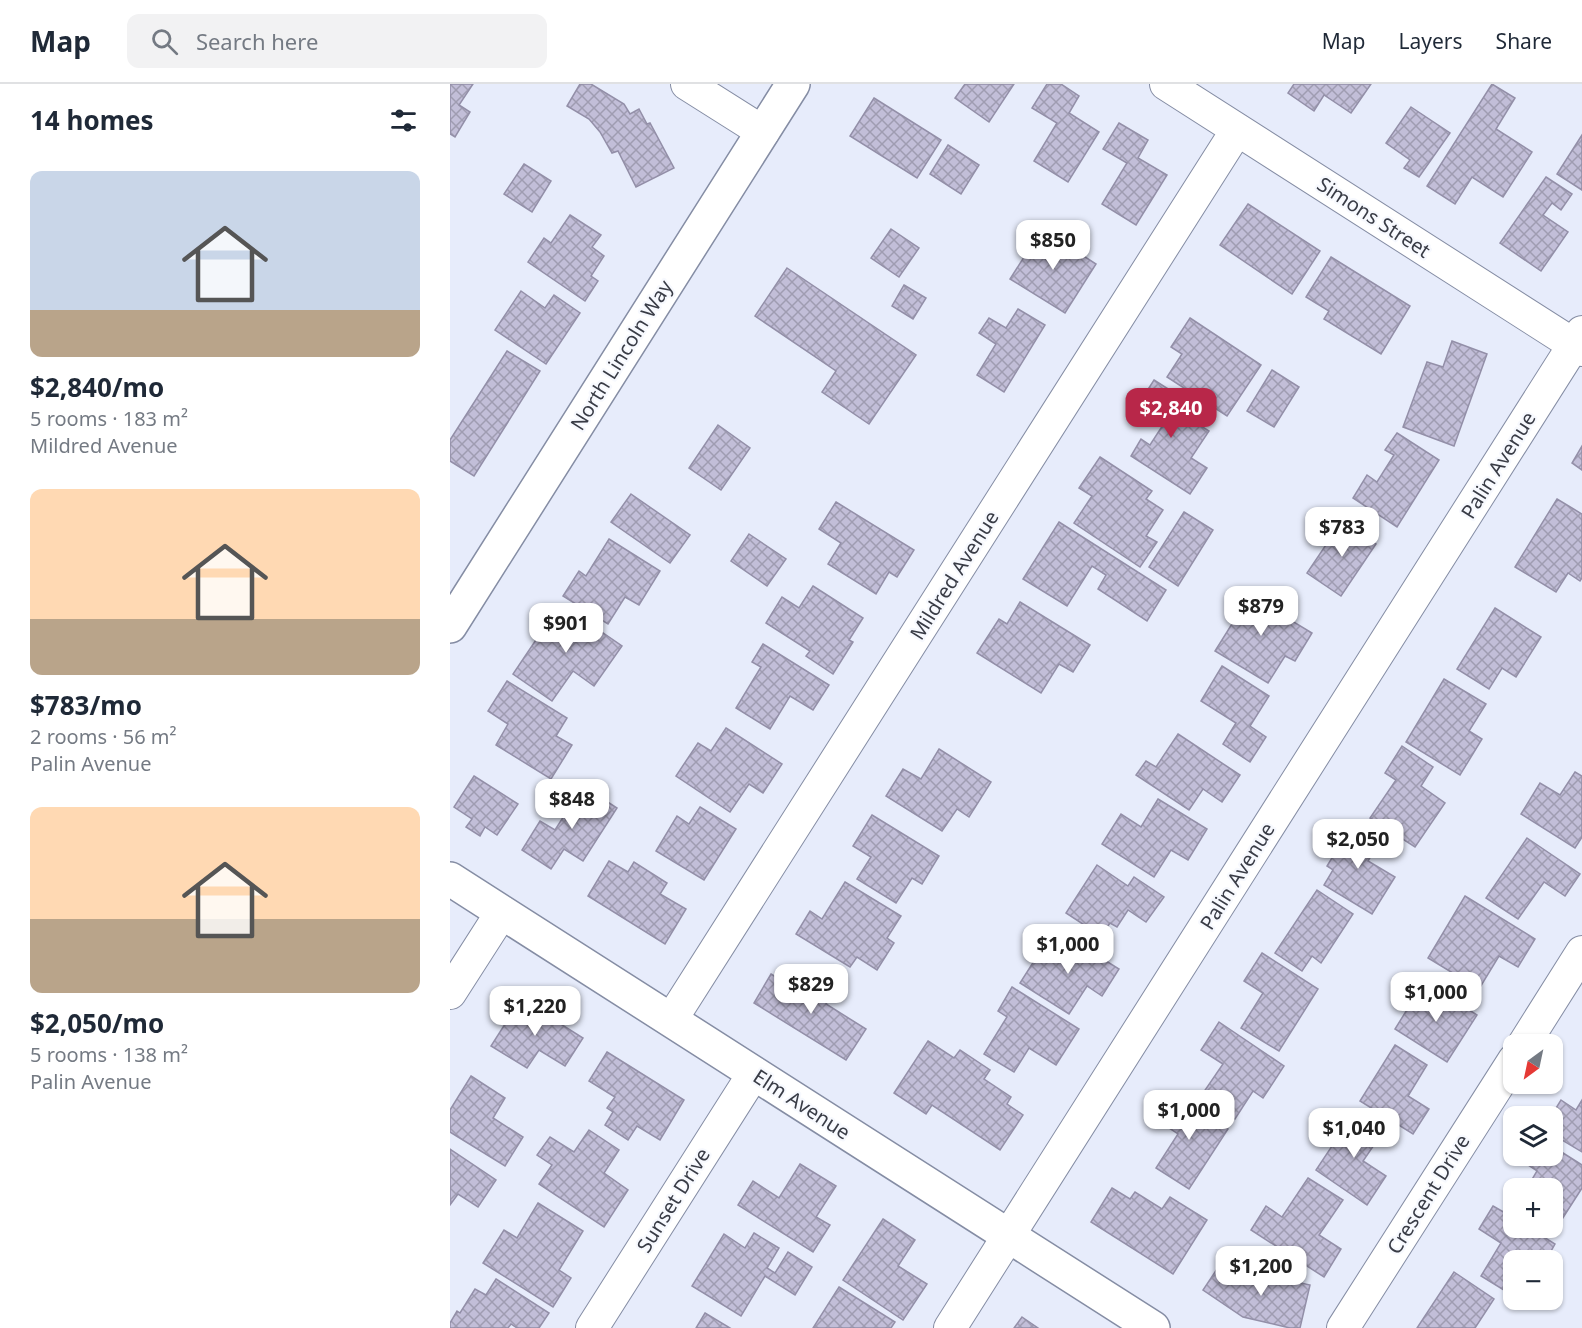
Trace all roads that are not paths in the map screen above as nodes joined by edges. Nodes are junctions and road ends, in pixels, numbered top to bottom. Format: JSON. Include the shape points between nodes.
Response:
{"nodes":[{"id":1,"x":687,"y":84,"type":"edge"},
{"id":2,"x":793,"y":84,"type":"edge"},
{"id":3,"x":1166,"y":84,"type":"edge"},
{"id":4,"x":1238,"y":130,"type":"junction"},
{"id":5,"x":762,"y":132,"type":"junction"},
{"id":6,"x":1579,"y":343,"type":"edge"},
{"id":7,"x":450,"y":626,"type":"edge"},
{"id":8,"x":450,"y":879,"type":"edge"},
{"id":9,"x":502,"y":912,"type":"junction"},
{"id":10,"x":1582,"y":952,"type":"edge"},
{"id":11,"x":450,"y":993,"type":"edge"},
{"id":12,"x":671,"y":1020,"type":"junction"},
{"id":13,"x":1530,"y":1034,"type":"edge"},
{"id":14,"x":754,"y":1073,"type":"junction"},
{"id":15,"x":1503,"y":1077,"type":"edge"},
{"id":16,"x":1009,"y":1236,"type":"junction"},
{"id":17,"x":592,"y":1328,"type":"edge"},
{"id":18,"x":950,"y":1328,"type":"edge"},
{"id":19,"x":1153,"y":1328,"type":"edge"},
{"id":20,"x":1343,"y":1328,"type":"edge"}],
"edges":[{"from":1,"to":5,"type":"street"},
{"from":2,"to":5,"type":"street","name":"North Lincoln Way"},
{"from":3,"to":4,"type":"street","name":"Simons Street"},
{"from":4,"to":6,"type":"street","name":"Simons Street"},
{"from":4,"to":12,"type":"street","name":"Mildred Avenue"},
{"from":5,"to":7,"type":"street","name":"North Lincoln Way"},
{"from":6,"to":16,"type":"street","name":"Palin Avenue"},
{"from":8,"to":9,"type":"street","name":"Elm Avenue"},
{"from":9,"to":11,"type":"street"},
{"from":9,"to":12,"type":"street","name":"Elm Avenue"},
{"from":10,"to":13,"type":"street"},
{"from":12,"to":14,"type":"street","name":"Elm Avenue"},
{"from":14,"to":16,"type":"street","name":"Elm Avenue"},
{"from":14,"to":17,"type":"street","name":"Sunset Drive"},
{"from":15,"to":20,"type":"street","name":"Crescent Drive"},
{"from":16,"to":18,"type":"street","name":"Palin Avenue"},
{"from":16,"to":19,"type":"street","name":"Elm Avenue"}]}
